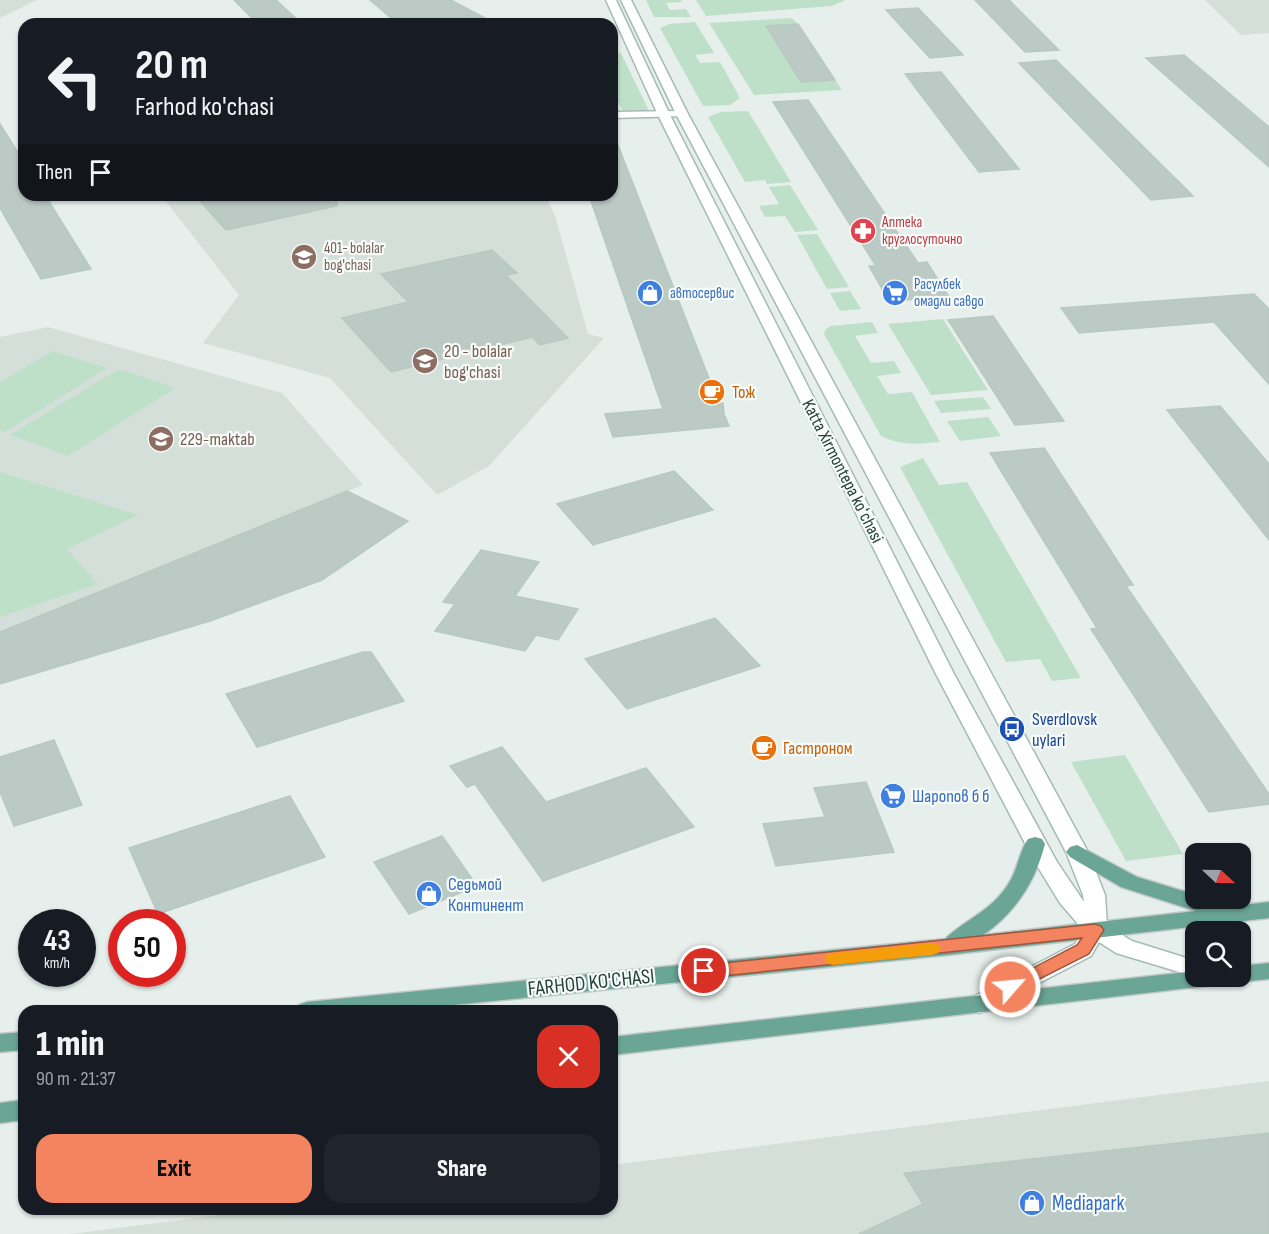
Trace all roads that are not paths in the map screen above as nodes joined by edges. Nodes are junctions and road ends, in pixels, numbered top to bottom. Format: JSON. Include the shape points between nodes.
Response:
{"nodes":[{"id":1,"x":611,"y":0,"type":"edge"},
{"id":2,"x":626,"y":0,"type":"edge"},
{"id":3,"x":682,"y":114,"type":"junction"},
{"id":4,"x":618,"y":115,"type":"edge"},
{"id":5,"x":664,"y":115,"type":"junction"},
{"id":6,"x":1035,"y":844,"type":"junction"},
{"id":7,"x":1077,"y":852,"type":"junction"},
{"id":8,"x":1269,"y":910,"type":"edge"},
{"id":9,"x":1237,"y":914,"type":"junction"},
{"id":10,"x":1095,"y":930,"type":"junction"},
{"id":11,"x":947,"y":947,"type":"junction"},
{"id":12,"x":1185,"y":966,"type":"edge"},
{"id":13,"x":1269,"y":971,"type":"edge"},
{"id":14,"x":1251,"y":973,"type":"edge"},
{"id":15,"x":1185,"y":981,"type":"edge"},
{"id":16,"x":367,"y":1005,"type":"edge"},
{"id":17,"x":973,"y":1006,"type":"junction"},
{"id":18,"x":18,"y":1042,"type":"edge"},
{"id":19,"x":0,"y":1043,"type":"edge"},
{"id":20,"x":618,"y":1045,"type":"edge"},
{"id":21,"x":18,"y":1111,"type":"edge"},
{"id":22,"x":0,"y":1113,"type":"edge"}],
"edges":[{"from":1,"to":5,"type":"main road","name":"Katta Xirmontepa koʻchasi"},
{"from":2,"to":3,"type":"main road","name":"Katta Xirmontepa koʻchasi"},
{"from":3,"to":5,"type":"main road"},
{"from":3,"to":7,"type":"main road","name":"Katta Xirmontepa koʻchasi"},
{"from":4,"to":5,"type":"main road"},
{"from":5,"to":6,"type":"main road","name":"Katta Xirmontepa koʻchasi","via":[[945,674]]},
{"from":6,"to":10,"type":"main road","name":"Katta Xirmontepa koʻchasi","via":[[1068,898]]},
{"from":6,"to":11,"type":"main road","via":[[1030,867],[1014,895],[985,925]]},
{"from":7,"to":9,"type":"main road","via":[[1146,889]]},
{"from":7,"to":10,"type":"main road","name":"Katta Xirmontepa koʻchasi","via":[[1094,895]]},
{"from":8,"to":9,"type":"main road","name":"FARHOD KO'CHASI"},
{"from":9,"to":10,"type":"main road","name":"FARHOD KO'CHASI"},
{"from":10,"to":11,"type":"main road","name":"FARHOD KO'CHASI"},
{"from":10,"to":12,"type":"main road","name":"Katta Xirmontepa koʻchasi","via":[[1124,947]]},
{"from":10,"to":17,"type":"main road","via":[[1083,950]]},
{"from":11,"to":16,"type":"main road","name":"FARHOD KO'CHASI"},
{"from":13,"to":14,"type":"main road"},
{"from":15,"to":17,"type":"main road"},
{"from":17,"to":20,"type":"main road"},
{"from":18,"to":19,"type":"main road"},
{"from":21,"to":22,"type":"main road"}]}
